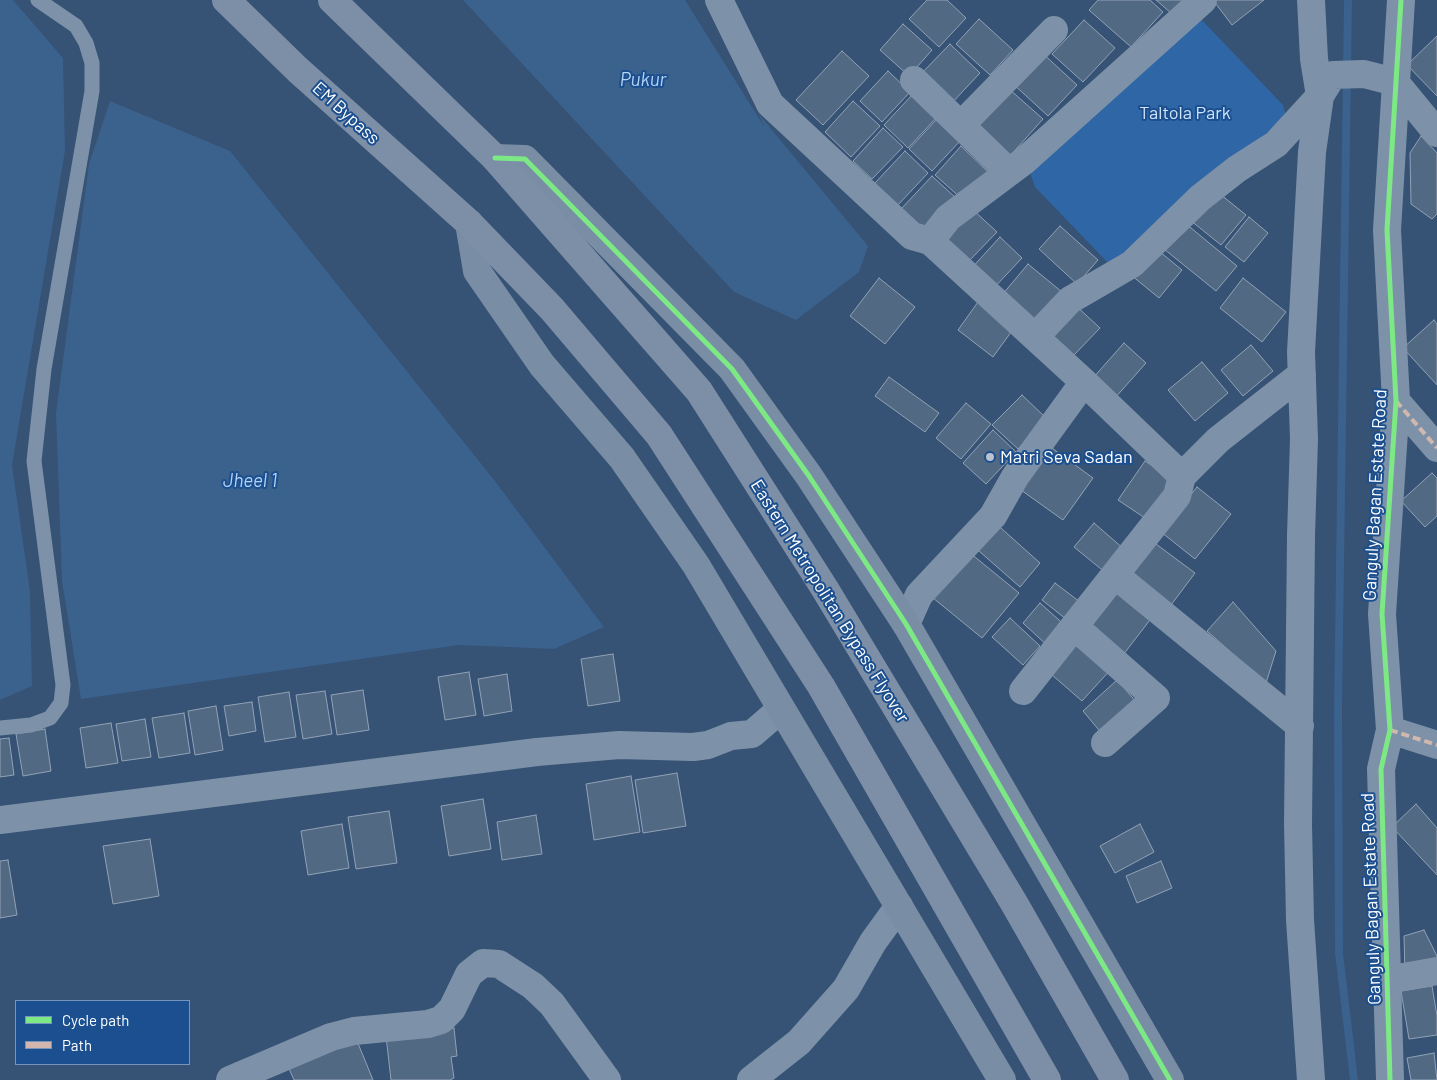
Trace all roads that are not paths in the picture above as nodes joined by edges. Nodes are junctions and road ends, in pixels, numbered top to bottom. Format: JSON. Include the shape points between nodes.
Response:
{"nodes":[{"id":1,"x":38,"y":0,"type":"edge"},
{"id":2,"x":226,"y":0,"type":"edge"},
{"id":3,"x":332,"y":0,"type":"edge"},
{"id":4,"x":719,"y":0,"type":"edge"},
{"id":5,"x":1203,"y":0,"type":"edge"},
{"id":6,"x":1311,"y":0,"type":"edge"},
{"id":7,"x":1401,"y":0,"type":"edge"},
{"id":8,"x":1054,"y":30,"type":"dead end"},
{"id":9,"x":914,"y":80,"type":"dead end"},
{"id":10,"x":1395,"y":82,"type":"junction"},
{"id":11,"x":1327,"y":85,"type":"junction"},
{"id":12,"x":961,"y":125,"type":"junction"},
{"id":13,"x":1437,"y":133,"type":"edge"},
{"id":14,"x":495,"y":158,"type":"junction"},
{"id":15,"x":1009,"y":172,"type":"junction"},
{"id":16,"x":469,"y":223,"type":"junction"},
{"id":17,"x":930,"y":241,"type":"junction"},
{"id":18,"x":1034,"y":336,"type":"junction"},
{"id":19,"x":1302,"y":374,"type":"junction"},
{"id":20,"x":1084,"y":382,"type":"junction"},
{"id":21,"x":1396,"y":401,"type":"junction"},
{"id":22,"x":1437,"y":448,"type":"edge"},
{"id":23,"x":1182,"y":476,"type":"junction"},
{"id":24,"x":1115,"y":575,"type":"junction"},
{"id":25,"x":906,"y":624,"type":"junction"},
{"id":26,"x":1075,"y":627,"type":"junction"},
{"id":27,"x":1023,"y":691,"type":"dead end"},
{"id":28,"x":781,"y":709,"type":"junction"},
{"id":29,"x":1300,"y":726,"type":"junction"},
{"id":30,"x":0,"y":728,"type":"edge"},
{"id":31,"x":1390,"y":730,"type":"junction"},
{"id":32,"x":1105,"y":743,"type":"dead end"},
{"id":33,"x":1437,"y":744,"type":"edge"},
{"id":34,"x":0,"y":820,"type":"edge"},
{"id":35,"x":899,"y":906,"type":"junction"},
{"id":36,"x":1437,"y":971,"type":"edge"},
{"id":37,"x":1387,"y":980,"type":"junction"},
{"id":38,"x":230,"y":1080,"type":"edge"},
{"id":39,"x":607,"y":1080,"type":"edge"},
{"id":40,"x":751,"y":1080,"type":"edge"},
{"id":41,"x":1002,"y":1080,"type":"edge"},
{"id":42,"x":1047,"y":1080,"type":"edge"},
{"id":43,"x":1115,"y":1080,"type":"edge"},
{"id":44,"x":1170,"y":1080,"type":"edge"},
{"id":45,"x":1311,"y":1080,"type":"edge"},
{"id":46,"x":1390,"y":1080,"type":"edge"}],
"edges":[{"from":1,"to":30,"type":"lane","via":[[76,26],[92,63],[92,91],[44,368],[34,461],[63,685],[61,703],[50,718],[31,725]]},
{"from":2,"to":16,"type":"main road","name":"EM Bypass","via":[[298,70]]},
{"from":3,"to":14,"type":"main road","name":"Eastern Metropolitan Bypass Flyover"},
{"from":4,"to":17,"type":"street","via":[[770,104],[912,236]]},
{"from":5,"to":15,"type":"street"},
{"from":6,"to":11,"type":"street","via":[[1314,58]]},
{"from":7,"to":10,"type":"street","name":"Ganguly Bagan Estate Road"},
{"from":8,"to":12,"type":"street"},
{"from":9,"to":12,"type":"street"},
{"from":10,"to":11,"type":"street","via":[[1364,74]]},
{"from":10,"to":13,"type":"street"},
{"from":10,"to":21,"type":"street","name":"Ganguly Bagan Estate Road","via":[[1388,230]]},
{"from":11,"to":18,"type":"street","via":[[1272,140],[1200,198],[1132,264],[1070,300]]},
{"from":11,"to":19,"type":"street","via":[[1312,152]]},
{"from":12,"to":15,"type":"street"},
{"from":14,"to":25,"type":"street","via":[[525,159],[732,369],[809,476]]},
{"from":14,"to":43,"type":"main road","name":"Eastern Metropolitan Bypass Flyover","via":[[699,391],[830,598],[1014,903]]},
{"from":15,"to":17,"type":"street","via":[[948,218]]},
{"from":16,"to":28,"type":"street","via":[[477,271],[542,365],[622,458],[696,565]]},
{"from":16,"to":42,"type":"main road","via":[[552,309],[659,435],[805,661]]},
{"from":17,"to":18,"type":"street"},
{"from":18,"to":20,"type":"street"},
{"from":19,"to":23,"type":"street","via":[[1218,440]]},
{"from":19,"to":29,"type":"street"},
{"from":20,"to":23,"type":"street"},
{"from":20,"to":25,"type":"street","via":[[1015,477],[993,516],[919,595]]},
{"from":21,"to":22,"type":"street"},
{"from":21,"to":31,"type":"street","name":"Ganguly Bagan Estate Road","via":[[1382,614]]},
{"from":23,"to":24,"type":"street","via":[[1177,496]]},
{"from":24,"to":26,"type":"street"},
{"from":24,"to":29,"type":"street"},
{"from":25,"to":44,"type":"street"},
{"from":26,"to":27,"type":"street"},
{"from":26,"to":32,"type":"street","via":[[1156,698]]},
{"from":28,"to":34,"type":"street","via":[[752,734],[731,736],[708,745],[619,746],[537,752]]},
{"from":28,"to":35,"type":"street"},
{"from":29,"to":45,"type":"street","via":[[1300,920]]},
{"from":31,"to":33,"type":"street"},
{"from":31,"to":37,"type":"street","name":"Ganguly Bagan Estate Road","via":[[1381,769]]},
{"from":35,"to":40,"type":"street","via":[[873,942],[846,989],[799,1042]]},
{"from":35,"to":41,"type":"street"},
{"from":36,"to":37,"type":"street"},
{"from":37,"to":46,"type":"street","name":"Ganguly Bagan Estate Road"},
{"from":38,"to":39,"type":"street","via":[[330,1037],[441,1020],[452,1009],[469,974],[483,964],[498,964],[552,1004]]}]}
